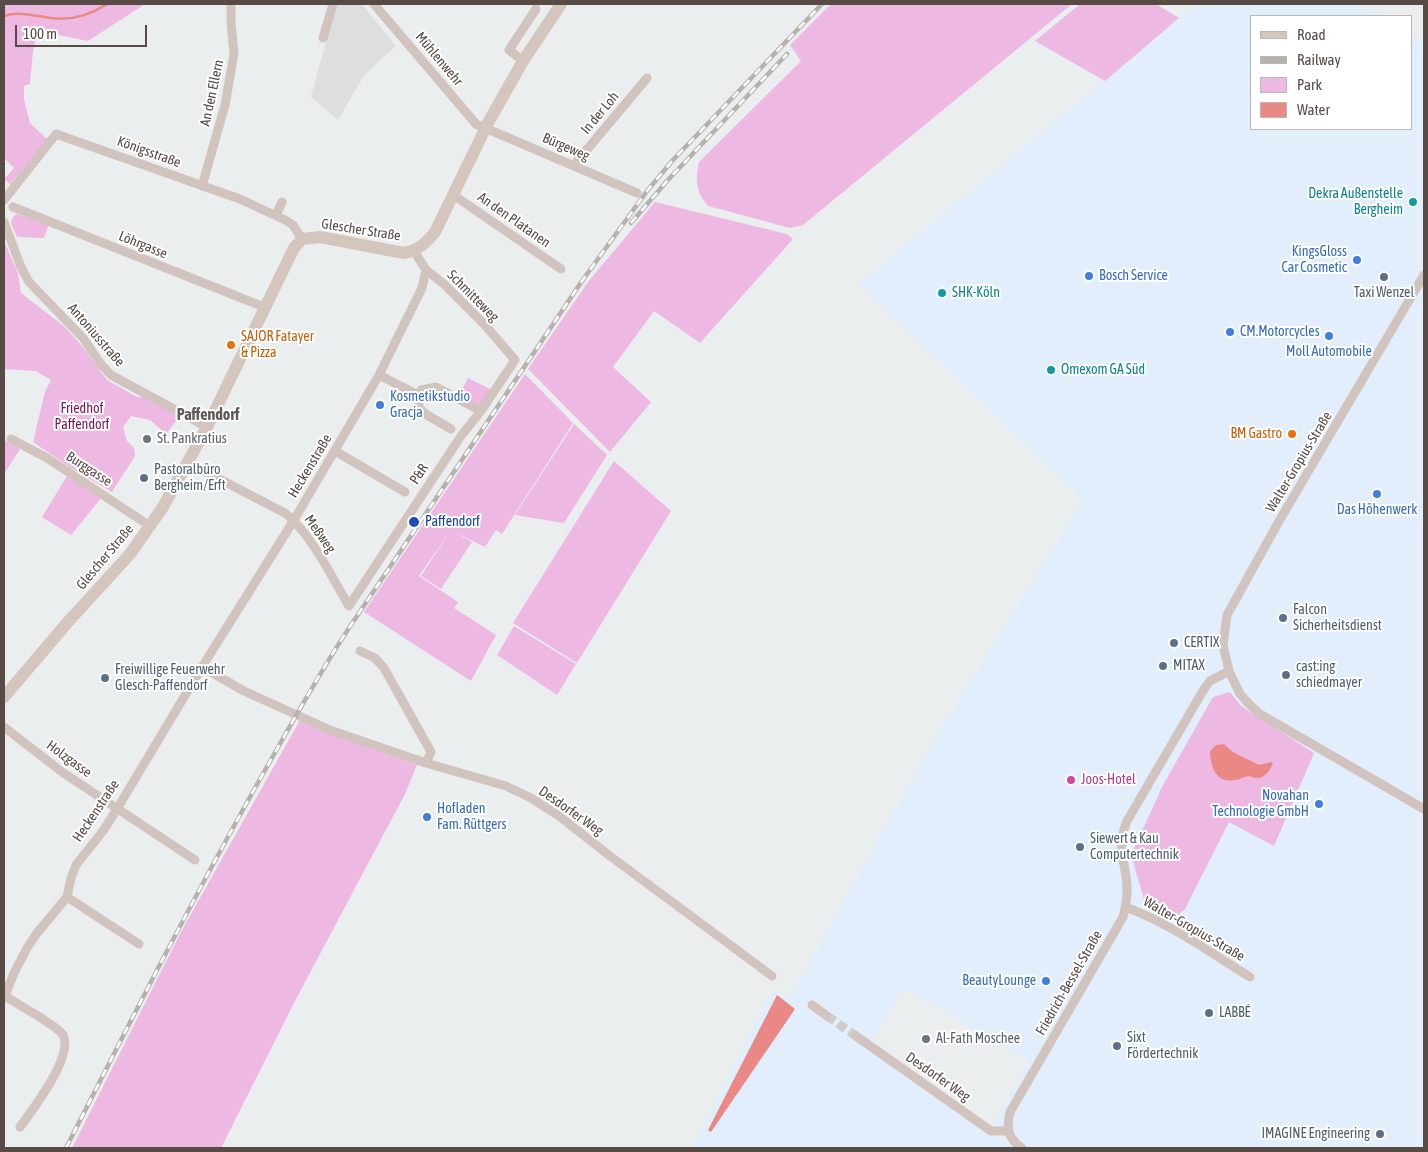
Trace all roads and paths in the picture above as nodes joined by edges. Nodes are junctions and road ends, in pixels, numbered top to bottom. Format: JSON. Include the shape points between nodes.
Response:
{"nodes":[{"id":1,"x":231,"y":4,"type":"edge"},
{"id":2,"x":333,"y":4,"type":"edge"},
{"id":3,"x":374,"y":4,"type":"edge"},
{"id":4,"x":559,"y":6,"type":"edge"},
{"id":5,"x":536,"y":9,"type":"dead end"},
{"id":6,"x":323,"y":38,"type":"dead end"},
{"id":7,"x":523,"y":61,"type":"junction"},
{"id":8,"x":647,"y":78,"type":"dead end"},
{"id":9,"x":485,"y":128,"type":"junction"},
{"id":10,"x":574,"y":166,"type":"junction"},
{"id":11,"x":202,"y":186,"type":"junction"},
{"id":12,"x":637,"y":193,"type":"dead end"},
{"id":13,"x":452,"y":194,"type":"junction"},
{"id":14,"x":4,"y":200,"type":"edge"},
{"id":15,"x":282,"y":202,"type":"dead end"},
{"id":16,"x":13,"y":207,"type":"junction"},
{"id":17,"x":276,"y":215,"type":"junction"},
{"id":18,"x":4,"y":216,"type":"edge"},
{"id":19,"x":4,"y":222,"type":"edge"},
{"id":20,"x":302,"y":240,"type":"junction"},
{"id":21,"x":414,"y":251,"type":"junction"},
{"id":22,"x":560,"y":269,"type":"dead end"},
{"id":23,"x":426,"y":270,"type":"junction"},
{"id":24,"x":1424,"y":275,"type":"edge"},
{"id":25,"x":264,"y":307,"type":"junction"},
{"id":26,"x":515,"y":360,"type":"joint"},
{"id":27,"x":380,"y":375,"type":"junction"},
{"id":28,"x":418,"y":395,"type":"junction"},
{"id":29,"x":481,"y":411,"type":"junction"},
{"id":30,"x":207,"y":427,"type":"junction"},
{"id":31,"x":451,"y":429,"type":"dead end"},
{"id":32,"x":11,"y":439,"type":"dead end"},
{"id":33,"x":335,"y":452,"type":"junction"},
{"id":34,"x":198,"y":468,"type":"dead end"},
{"id":35,"x":405,"y":492,"type":"dead end"},
{"id":36,"x":294,"y":520,"type":"junction"},
{"id":37,"x":150,"y":526,"type":"junction"},
{"id":38,"x":349,"y":606,"type":"joint"},
{"id":39,"x":360,"y":651,"type":"dead end"},
{"id":40,"x":202,"y":667,"type":"junction"},
{"id":41,"x":1228,"y":671,"type":"junction"},
{"id":42,"x":4,"y":697,"type":"edge"},
{"id":43,"x":4,"y":727,"type":"edge"},
{"id":44,"x":426,"y":763,"type":"junction"},
{"id":45,"x":117,"y":809,"type":"junction"},
{"id":46,"x":1424,"y":809,"type":"edge"},
{"id":47,"x":195,"y":860,"type":"dead end"},
{"id":48,"x":67,"y":898,"type":"junction"},
{"id":49,"x":1125,"y":908,"type":"junction"},
{"id":50,"x":139,"y":944,"type":"dead end"},
{"id":51,"x":772,"y":976,"type":"dead end"},
{"id":52,"x":1250,"y":977,"type":"dead end"},
{"id":53,"x":4,"y":997,"type":"edge"},
{"id":54,"x":812,"y":1006,"type":"dead end"},
{"id":55,"x":827,"y":1016,"type":"tunnel mouth"},
{"id":56,"x":856,"y":1036,"type":"tunnel mouth"},
{"id":57,"x":20,"y":1127,"type":"dead end"},
{"id":58,"x":1008,"y":1131,"type":"junction"},
{"id":59,"x":1022,"y":1148,"type":"edge"}],
"edges":[{"from":1,"to":11,"type":"street","name":"An den Ellern","via":[[234,54],[226,105]]},
{"from":2,"to":6,"type":"street"},
{"from":3,"to":9,"type":"street","name":"Mühlenwehr","via":[[476,124]]},
{"from":4,"to":7,"type":"street","name":"Glescher Straße"},
{"from":5,"to":7,"type":"street","via":[[509,50]]},
{"from":7,"to":9,"type":"street","name":"Glescher Straße"},
{"from":8,"to":10,"type":"street","name":"In der Loh"},
{"from":9,"to":10,"type":"street","name":"Bürgeweg"},
{"from":9,"to":13,"type":"street","name":"Glescher Straße"},
{"from":10,"to":12,"type":"street","name":"Bürgeweg"},
{"from":11,"to":14,"type":"street","name":"Königsstraße","via":[[56,134]]},
{"from":11,"to":17,"type":"street","name":"Königsstraße"},
{"from":13,"to":21,"type":"street","name":"Glescher Straße","via":[[435,232]]},
{"from":13,"to":22,"type":"street","name":"An den Platanen"},
{"from":14,"to":16,"type":"street","name":"Löhrgasse"},
{"from":15,"to":17,"type":"street"},
{"from":16,"to":18,"type":"street","via":[[10,214]]},
{"from":16,"to":25,"type":"street","name":"Löhrgasse"},
{"from":17,"to":20,"type":"street","name":"Königsstraße","via":[[293,225]]},
{"from":19,"to":30,"type":"street","name":"Antoniusstraße","via":[[29,282],[82,338],[106,371],[115,379]]},
{"from":20,"to":21,"type":"street","name":"Glescher Straße","via":[[320,237],[398,252]]},
{"from":20,"to":25,"type":"street","name":"Glescher Straße","via":[[294,248]]},
{"from":21,"to":23,"type":"street","name":"Schmitteweg"},
{"from":23,"to":26,"type":"street","name":"Schmitteweg","via":[[484,324]]},
{"from":23,"to":27,"type":"street","name":"Heckenstraße","via":[[422,288]]},
{"from":24,"to":41,"type":"street","name":"Walter-Gropius-Straße","via":[[1227,615],[1223,645]]},
{"from":25,"to":30,"type":"street","name":"Glescher Straße"},
{"from":26,"to":29,"type":"street","name":"P&R"},
{"from":27,"to":28,"type":"street"},
{"from":27,"to":33,"type":"street","name":"Heckenstraße"},
{"from":28,"to":29,"type":"street","via":[[421,390],[436,386]]},
{"from":28,"to":31,"type":"street","via":[[419,408]]},
{"from":29,"to":38,"type":"street","name":"P&R","via":[[461,436]]},
{"from":30,"to":37,"type":"street","name":"Glescher Straße"},
{"from":32,"to":37,"type":"street","name":"Burggasse","via":[[47,458]]},
{"from":33,"to":35,"type":"street"},
{"from":33,"to":36,"type":"street","name":"Heckenstraße"},
{"from":34,"to":36,"type":"street","name":"Meßweg"},
{"from":36,"to":38,"type":"street","name":"Meßweg"},
{"from":36,"to":40,"type":"street","name":"Heckenstraße"},
{"from":37,"to":42,"type":"street","name":"Glescher Straße","via":[[130,554]]},
{"from":39,"to":44,"type":"street","via":[[375,658],[384,668],[431,752]]},
{"from":40,"to":44,"type":"street","name":"Desdorfer Weg","via":[[244,691],[330,730]]},
{"from":40,"to":45,"type":"street","name":"Heckenstraße"},
{"from":41,"to":46,"type":"street","name":"Walter-Gropius-Straße","via":[[1240,694],[1260,714]]},
{"from":41,"to":49,"type":"street","name":"Walter-Gropius-Straße","via":[[1210,681],[1204,689],[1127,821],[1121,841],[1127,890]]},
{"from":43,"to":45,"type":"street","name":"Holzgasse"},
{"from":44,"to":51,"type":"street","name":"Desdorfer Weg","via":[[506,786],[559,816]]},
{"from":45,"to":47,"type":"street","name":"Holzgasse"},
{"from":45,"to":48,"type":"street","name":"Heckenstraße","via":[[76,865]]},
{"from":48,"to":50,"type":"street"},
{"from":48,"to":53,"type":"street","name":"Heckenstraße","via":[[27,948]]},
{"from":49,"to":52,"type":"street","name":"Walter-Gropius-Straße","via":[[1140,912]]},
{"from":49,"to":58,"type":"street","name":"Friedrich-Bessel-Straße","via":[[1114,933],[1010,1112]]},
{"from":53,"to":57,"type":"street","via":[[54,1027],[63,1035],[66,1049],[57,1070]]},
{"from":54,"to":55,"type":"street"},
{"from":56,"to":58,"type":"street","name":"Desdorfer Weg","via":[[991,1131]]},
{"from":58,"to":59,"type":"street","via":[[1015,1144]]}]}
